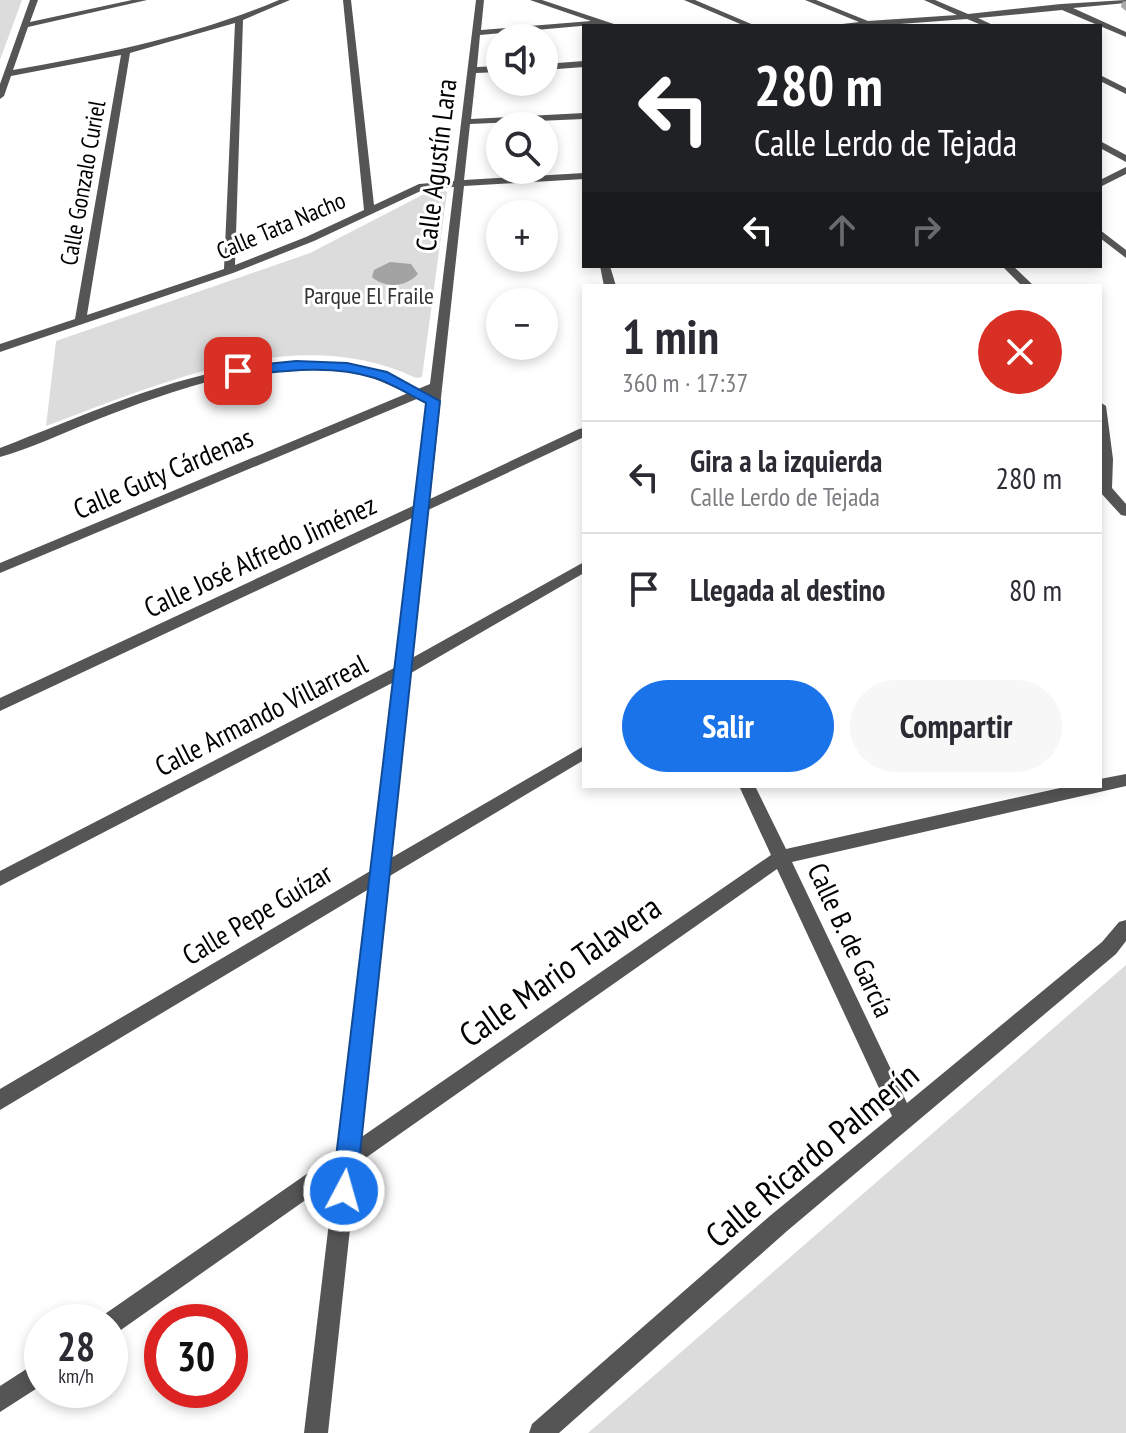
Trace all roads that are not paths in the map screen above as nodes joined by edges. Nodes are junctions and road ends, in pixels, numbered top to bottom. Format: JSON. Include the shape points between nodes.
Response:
{"nodes":[{"id":1,"x":34,"y":0,"type":"edge"},
{"id":2,"x":143,"y":0,"type":"edge"},
{"id":3,"x":286,"y":0,"type":"edge"},
{"id":4,"x":347,"y":0,"type":"edge"},
{"id":5,"x":480,"y":0,"type":"edge"},
{"id":6,"x":534,"y":0,"type":"edge"},
{"id":7,"x":688,"y":0,"type":"edge"},
{"id":8,"x":809,"y":0,"type":"edge"},
{"id":9,"x":928,"y":0,"type":"edge"},
{"id":10,"x":1109,"y":1,"type":"edge"},
{"id":11,"x":1126,"y":1,"type":"edge"},
{"id":12,"x":1060,"y":6,"type":"junction"},
{"id":13,"x":967,"y":15,"type":"junction"},
{"id":14,"x":239,"y":20,"type":"junction"},
{"id":15,"x":604,"y":22,"type":"junction"},
{"id":16,"x":610,"y":24,"type":"edge"},
{"id":17,"x":747,"y":24,"type":"edge"},
{"id":18,"x":872,"y":24,"type":"edge"},
{"id":19,"x":884,"y":24,"type":"edge"},
{"id":20,"x":987,"y":24,"type":"edge"},
{"id":21,"x":1101,"y":24,"type":"edge"},
{"id":22,"x":1102,"y":24,"type":"edge"},
{"id":23,"x":24,"y":26,"type":"junction"},
{"id":24,"x":477,"y":33,"type":"junction"},
{"id":25,"x":1126,"y":35,"type":"edge"},
{"id":26,"x":126,"y":52,"type":"junction"},
{"id":27,"x":582,"y":64,"type":"edge"},
{"id":28,"x":558,"y":66,"type":"edge"},
{"id":29,"x":474,"y":70,"type":"junction"},
{"id":30,"x":486,"y":70,"type":"edge"},
{"id":31,"x":8,"y":74,"type":"junction"},
{"id":32,"x":1102,"y":79,"type":"edge"},
{"id":33,"x":1126,"y":91,"type":"edge"},
{"id":34,"x":0,"y":96,"type":"edge"},
{"id":35,"x":582,"y":116,"type":"edge"},
{"id":36,"x":465,"y":122,"type":"junction"},
{"id":37,"x":1102,"y":145,"type":"edge"},
{"id":38,"x":1126,"y":159,"type":"edge"},
{"id":39,"x":1126,"y":170,"type":"edge"},
{"id":40,"x":582,"y":177,"type":"edge"},
{"id":41,"x":460,"y":182,"type":"junction"},
{"id":42,"x":1102,"y":183,"type":"edge"},
{"id":43,"x":369,"y":210,"type":"junction"},
{"id":44,"x":1102,"y":235,"type":"edge"},
{"id":45,"x":1126,"y":255,"type":"edge"},
{"id":46,"x":1009,"y":268,"type":"edge"},
{"id":47,"x":229,"y":271,"type":"junction"},
{"id":48,"x":1026,"y":284,"type":"edge"},
{"id":49,"x":80,"y":321,"type":"junction"},
{"id":50,"x":0,"y":348,"type":"edge"},
{"id":51,"x":429,"y":394,"type":"junction"},
{"id":52,"x":1102,"y":424,"type":"edge"},
{"id":53,"x":582,"y":434,"type":"edge"},
{"id":54,"x":0,"y":453,"type":"edge"},
{"id":55,"x":423,"y":509,"type":"junction"},
{"id":56,"x":1126,"y":512,"type":"edge"},
{"id":57,"x":0,"y":568,"type":"edge"},
{"id":58,"x":582,"y":568,"type":"edge"},
{"id":59,"x":404,"y":670,"type":"junction"},
{"id":60,"x":0,"y":705,"type":"edge"},
{"id":61,"x":582,"y":753,"type":"edge"},
{"id":62,"x":1126,"y":780,"type":"edge"},
{"id":63,"x":1102,"y":785,"type":"edge"},
{"id":64,"x":748,"y":788,"type":"edge"},
{"id":65,"x":1090,"y":788,"type":"edge"},
{"id":66,"x":781,"y":857,"type":"junction"},
{"id":67,"x":379,"y":874,"type":"junction"},
{"id":68,"x":0,"y":879,"type":"edge"},
{"id":69,"x":1126,"y":928,"type":"edge"},
{"id":70,"x":0,"y":1100,"type":"edge"},
{"id":71,"x":904,"y":1118,"type":"junction"},
{"id":72,"x":347,"y":1161,"type":"junction"},
{"id":73,"x":128,"y":1312,"type":"edge"},
{"id":74,"x":24,"y":1383,"type":"edge"},
{"id":75,"x":0,"y":1400,"type":"edge"},
{"id":76,"x":316,"y":1433,"type":"edge"},
{"id":77,"x":541,"y":1433,"type":"edge"}],
"edges":[{"from":1,"to":23,"type":"street"},
{"from":2,"to":23,"type":"street"},
{"from":3,"to":14,"type":"street"},
{"from":4,"to":43,"type":"street"},
{"from":5,"to":24,"type":"street","name":"Calle Agustín Lara"},
{"from":6,"to":15,"type":"street"},
{"from":7,"to":17,"type":"street"},
{"from":8,"to":18,"type":"street"},
{"from":9,"to":13,"type":"street"},
{"from":10,"to":11,"type":"street"},
{"from":10,"to":12,"type":"street"},
{"from":12,"to":13,"type":"street"},
{"from":12,"to":21,"type":"street"},
{"from":13,"to":19,"type":"street"},
{"from":13,"to":20,"type":"street"},
{"from":14,"to":26,"type":"street"},
{"from":14,"to":47,"type":"street"},
{"from":15,"to":16,"type":"street"},
{"from":15,"to":24,"type":"street"},
{"from":22,"to":25,"type":"street"},
{"from":23,"to":31,"type":"street"},
{"from":24,"to":29,"type":"street","name":"Calle Agustín Lara"},
{"from":26,"to":31,"type":"street"},
{"from":26,"to":49,"type":"street","name":"Calle Gonzalo Curiel"},
{"from":27,"to":28,"type":"street"},
{"from":29,"to":30,"type":"street"},
{"from":29,"to":36,"type":"street","name":"Calle Agustín Lara"},
{"from":31,"to":34,"type":"street"},
{"from":32,"to":33,"type":"street"},
{"from":35,"to":36,"type":"street"},
{"from":36,"to":41,"type":"street","name":"Calle Agustín Lara"},
{"from":37,"to":38,"type":"street"},
{"from":39,"to":42,"type":"street"},
{"from":40,"to":41,"type":"street","name":"Calle Tata Nacho"},
{"from":41,"to":43,"type":"street","name":"Calle Tata Nacho","via":[[423,186]]},
{"from":41,"to":51,"type":"street","name":"Calle Agustín Lara"},
{"from":43,"to":47,"type":"street","name":"Calle Tata Nacho"},
{"from":44,"to":45,"type":"street"},
{"from":46,"to":48,"type":"street"},
{"from":47,"to":49,"type":"street","name":"Calle Tata Nacho"},
{"from":49,"to":50,"type":"street","name":"Calle Tata Nacho"},
{"from":51,"to":54,"type":"street","via":[[347,367],[238,371]]},
{"from":51,"to":55,"type":"street","name":"Calle Agustín Lara"},
{"from":51,"to":57,"type":"street","name":"Calle Guty Cárdenas"},
{"from":52,"to":56,"type":"street","via":[[1105,489]]},
{"from":53,"to":55,"type":"street","name":"Calle José Alfredo Jiménez"},
{"from":55,"to":59,"type":"street","name":"Calle Agustín Lara"},
{"from":55,"to":60,"type":"street","name":"Calle José Alfredo Jiménez"},
{"from":58,"to":59,"type":"street","name":"Calle Armando Villarreal"},
{"from":59,"to":67,"type":"street","name":"Calle Agustín Lara"},
{"from":59,"to":68,"type":"street","name":"Calle Armando Villarreal"},
{"from":61,"to":67,"type":"street","name":"Calle Pepe Guízar"},
{"from":62,"to":63,"type":"street","name":"Calle Mario Talavera"},
{"from":64,"to":66,"type":"street","name":"Calle B. de García"},
{"from":65,"to":66,"type":"street","name":"Calle Mario Talavera"},
{"from":66,"to":71,"type":"street","name":"Calle B. de García"},
{"from":66,"to":72,"type":"street","name":"Calle Mario Talavera"},
{"from":67,"to":70,"type":"street","name":"Calle Pepe Guízar"},
{"from":67,"to":72,"type":"street","name":"Calle Agustín Lara"},
{"from":69,"to":71,"type":"street","name":"Calle Ricardo Palmerín","via":[[1109,948]]},
{"from":71,"to":77,"type":"street","name":"Calle Ricardo Palmerín"},
{"from":72,"to":73,"type":"street","name":"Calle Mario Talavera"},
{"from":72,"to":76,"type":"street","name":"Calle Agustín Lara"},
{"from":74,"to":75,"type":"street"}]}
